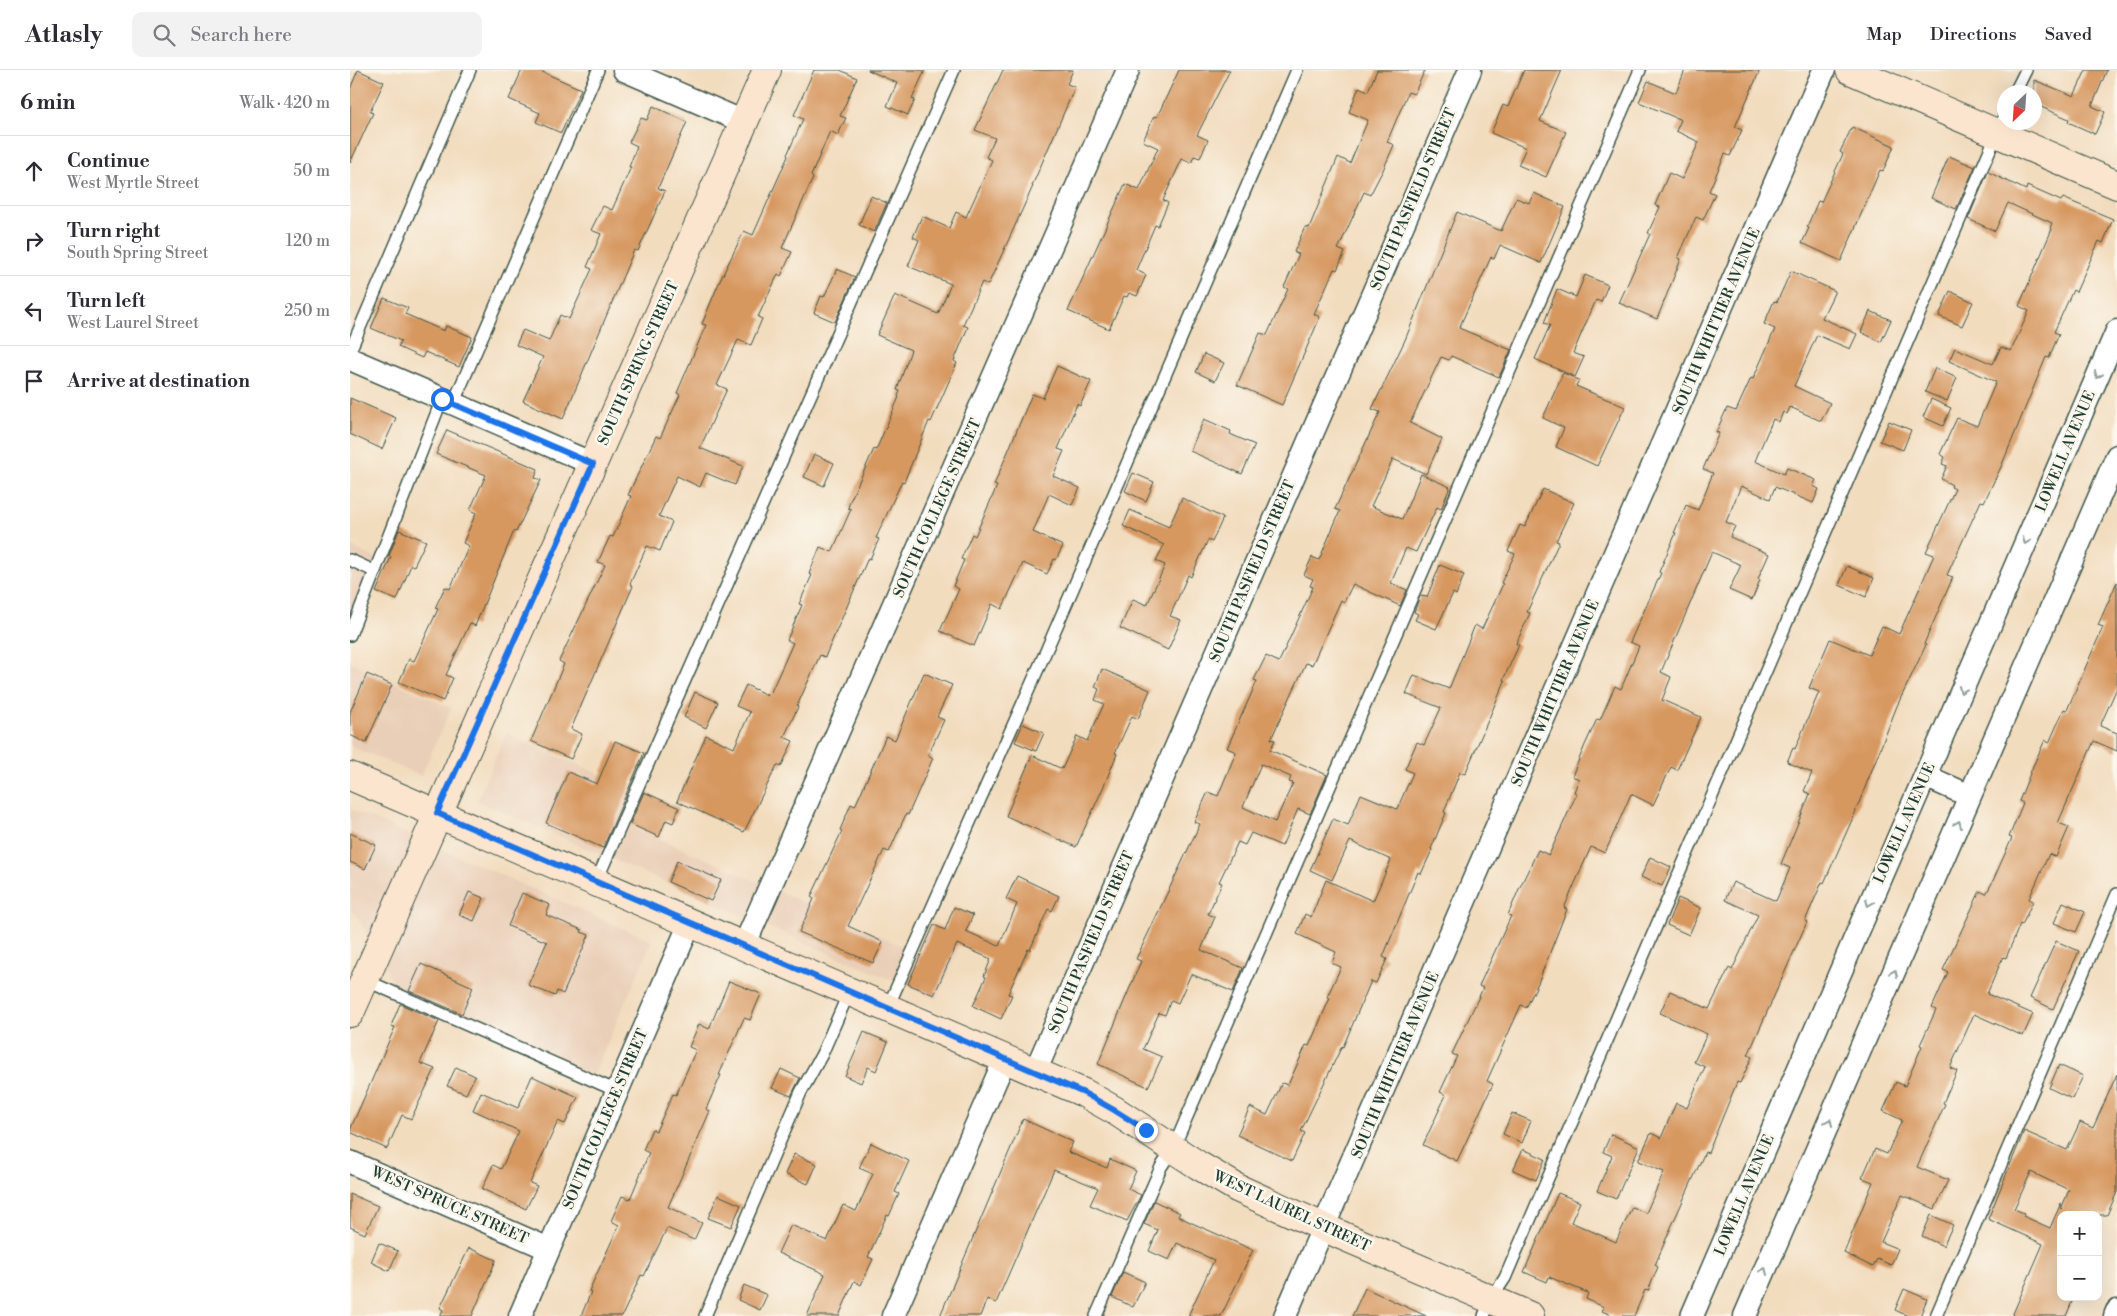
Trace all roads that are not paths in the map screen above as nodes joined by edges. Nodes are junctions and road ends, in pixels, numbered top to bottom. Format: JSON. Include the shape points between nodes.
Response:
{"nodes":[{"id":1,"x":470,"y":70,"type":"edge"},
{"id":2,"x":598,"y":70,"type":"edge"},
{"id":3,"x":624,"y":70,"type":"edge"},
{"id":4,"x":767,"y":70,"type":"edge"},
{"id":5,"x":954,"y":70,"type":"edge"},
{"id":6,"x":1128,"y":70,"type":"edge"},
{"id":7,"x":1297,"y":70,"type":"edge"},
{"id":8,"x":1470,"y":70,"type":"edge"},
{"id":9,"x":1640,"y":70,"type":"edge"},
{"id":10,"x":1824,"y":70,"type":"edge"},
{"id":11,"x":1850,"y":70,"type":"edge"},
{"id":12,"x":2026,"y":70,"type":"edge"},
{"id":13,"x":2019,"y":85,"type":"edge"},
{"id":14,"x":744,"y":122,"type":"junction"},
{"id":15,"x":1997,"y":124,"type":"edge"},
{"id":16,"x":1999,"y":130,"type":"edge"},
{"id":17,"x":2011,"y":130,"type":"edge"},
{"id":18,"x":2117,"y":185,"type":"edge"},
{"id":19,"x":2117,"y":330,"type":"edge"},
{"id":20,"x":350,"y":352,"type":"edge"},
{"id":21,"x":350,"y":359,"type":"edge"},
{"id":22,"x":448,"y":402,"type":"junction"},
{"id":23,"x":2117,"y":456,"type":"edge"},
{"id":24,"x":593,"y":464,"type":"junction"},
{"id":25,"x":350,"y":560,"type":"edge"},
{"id":26,"x":374,"y":571,"type":"junction"},
{"id":27,"x":350,"y":635,"type":"edge"},
{"id":28,"x":350,"y":776,"type":"edge"},
{"id":29,"x":1925,"y":776,"type":"junction"},
{"id":30,"x":1970,"y":796,"type":"junction"},
{"id":31,"x":437,"y":813,"type":"junction"},
{"id":32,"x":596,"y":882,"type":"junction"},
{"id":33,"x":2117,"y":894,"type":"edge"},
{"id":34,"x":690,"y":923,"type":"junction"},
{"id":35,"x":744,"y":946,"type":"junction"},
{"id":36,"x":364,"y":980,"type":"junction"},
{"id":37,"x":849,"y":992,"type":"junction"},
{"id":38,"x":887,"y":1009,"type":"junction"},
{"id":39,"x":350,"y":1012,"type":"edge"},
{"id":40,"x":1005,"y":1059,"type":"junction"},
{"id":41,"x":1035,"y":1072,"type":"junction"},
{"id":42,"x":617,"y":1091,"type":"junction"},
{"id":43,"x":1173,"y":1149,"type":"junction"},
{"id":44,"x":350,"y":1162,"type":"edge"},
{"id":45,"x":1324,"y":1228,"type":"junction"},
{"id":46,"x":549,"y":1249,"type":"junction"},
{"id":47,"x":1487,"y":1308,"type":"edge"},
{"id":48,"x":2117,"y":1311,"type":"edge"},
{"id":49,"x":520,"y":1316,"type":"edge"},
{"id":50,"x":705,"y":1316,"type":"edge"},
{"id":51,"x":893,"y":1316,"type":"edge"},
{"id":52,"x":1096,"y":1316,"type":"edge"},
{"id":53,"x":1285,"y":1316,"type":"edge"},
{"id":54,"x":1530,"y":1316,"type":"edge"},
{"id":55,"x":1692,"y":1316,"type":"edge"},
{"id":56,"x":1745,"y":1316,"type":"edge"},
{"id":57,"x":1936,"y":1316,"type":"edge"},
{"id":58,"x":2115,"y":1316,"type":"edge"}],
"edges":[{"from":1,"to":20,"type":"lane"},
{"from":2,"to":22,"type":"lane"},
{"from":3,"to":14,"type":"street"},
{"from":4,"to":14,"type":"street","name":"SOUTH SPRING STREET"},
{"from":5,"to":32,"type":"lane"},
{"from":6,"to":35,"type":"street","name":"SOUTH COLLEGE STREET"},
{"from":7,"to":38,"type":"lane"},
{"from":8,"to":41,"type":"street","name":"SOUTH PASFIELD STREET"},
{"from":9,"to":43,"type":"lane"},
{"from":10,"to":45,"type":"street","name":"SOUTH WHITTIER AVENUE"},
{"from":11,"to":15,"type":"street"},
{"from":12,"to":13,"type":"lane"},
{"from":14,"to":24,"type":"street","name":"SOUTH SPRING STREET"},
{"from":16,"to":47,"type":"lane","via":[[1509,1268]]},
{"from":17,"to":18,"type":"street"},
{"from":19,"to":29,"type":"street","name":"LOWELL AVENUE","one_way":true},
{"from":21,"to":22,"type":"street"},
{"from":22,"to":24,"type":"street"},
{"from":22,"to":26,"type":"lane"},
{"from":23,"to":30,"type":"street"},
{"from":24,"to":31,"type":"street","name":"SOUTH SPRING STREET"},
{"from":25,"to":26,"type":"lane"},
{"from":26,"to":27,"type":"lane"},
{"from":28,"to":31,"type":"street","name":"WEST LAUREL STREET"},
{"from":29,"to":30,"type":"street"},
{"from":29,"to":55,"type":"street","name":"LOWELL AVENUE","one_way":true},
{"from":56,"to":30,"type":"street","one_way":true},
{"from":31,"to":32,"type":"street","name":"WEST LAUREL STREET"},
{"from":31,"to":36,"type":"street","name":"SOUTH SPRING STREET"},
{"from":32,"to":34,"type":"street","name":"WEST LAUREL STREET"},
{"from":33,"to":57,"type":"lane"},
{"from":34,"to":35,"type":"street","name":"WEST LAUREL STREET"},
{"from":34,"to":42,"type":"street","name":"SOUTH COLLEGE STREET"},
{"from":35,"to":37,"type":"street","name":"WEST LAUREL STREET"},
{"from":36,"to":39,"type":"street","name":"SOUTH SPRING STREET"},
{"from":36,"to":42,"type":"lane"},
{"from":37,"to":38,"type":"street","name":"WEST LAUREL STREET"},
{"from":37,"to":50,"type":"lane","via":[[801,1092]]},
{"from":38,"to":40,"type":"street","name":"WEST LAUREL STREET"},
{"from":40,"to":41,"type":"street","name":"WEST LAUREL STREET"},
{"from":40,"to":51,"type":"street"},
{"from":41,"to":43,"type":"street","name":"WEST LAUREL STREET","via":[[1084,1093]]},
{"from":42,"to":46,"type":"street","name":"SOUTH COLLEGE STREET"},
{"from":43,"to":45,"type":"street","name":"WEST LAUREL STREET","via":[[1237,1188]]},
{"from":43,"to":52,"type":"lane","via":[[1161,1167]]},
{"from":44,"to":46,"type":"street","name":"WEST SPRUCE STREET"},
{"from":45,"to":47,"type":"street","name":"WEST LAUREL STREET"},
{"from":45,"to":53,"type":"street","name":"SOUTH WHITTIER AVENUE"},
{"from":46,"to":49,"type":"street","name":"SOUTH COLLEGE STREET"},
{"from":47,"to":54,"type":"street","name":"WEST LAUREL STREET"},
{"from":48,"to":58,"type":"street"}]}
